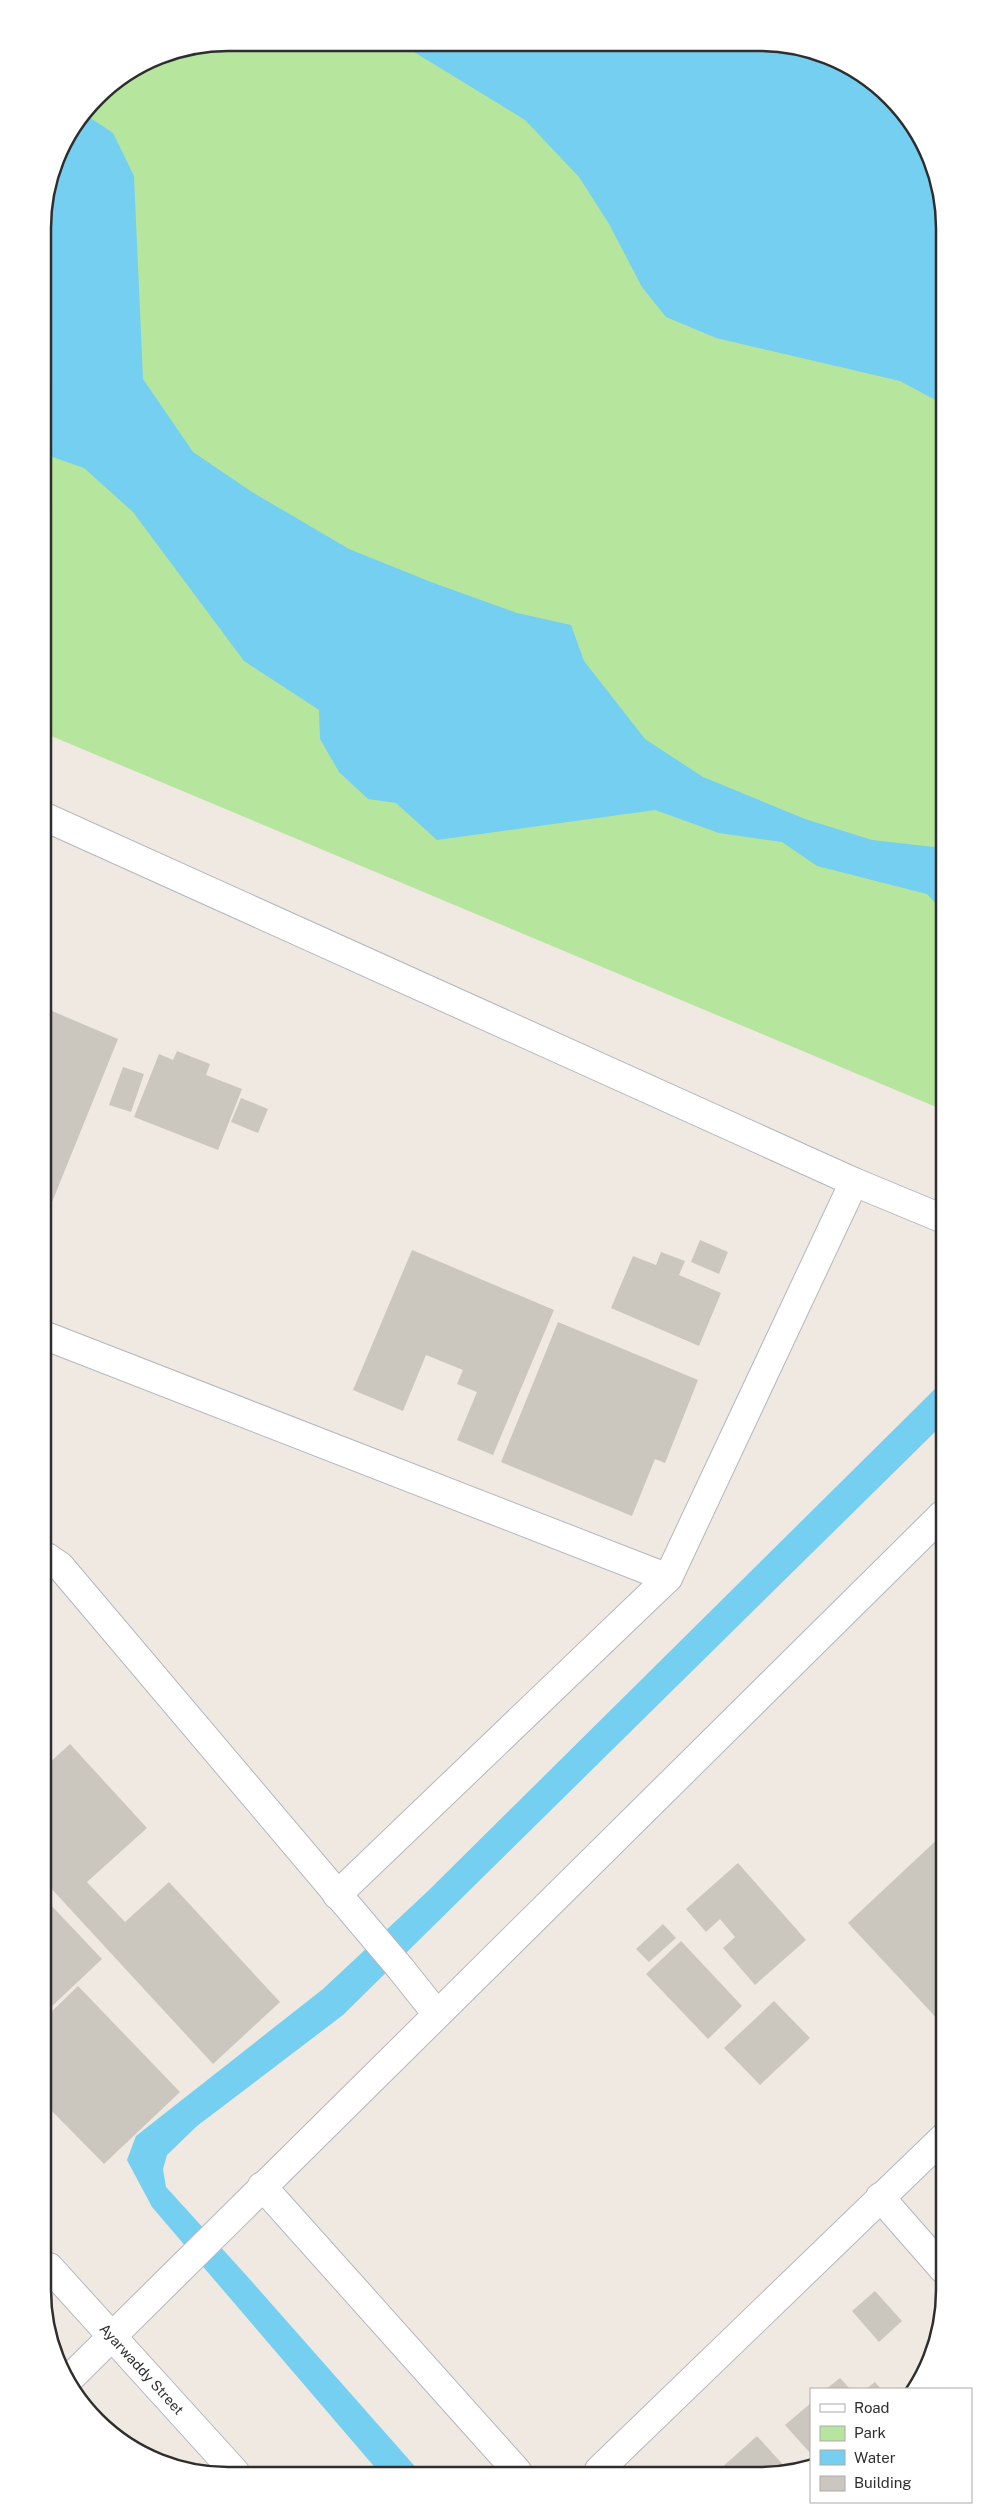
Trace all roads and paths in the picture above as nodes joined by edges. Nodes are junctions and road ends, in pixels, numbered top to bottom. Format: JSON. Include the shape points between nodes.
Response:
{"nodes":[{"id":1,"x":51,"y":820,"type":"edge"},
{"id":2,"x":854,"y":1182,"type":"junction"},
{"id":3,"x":936,"y":1216,"type":"edge"},
{"id":4,"x":51,"y":1338,"type":"edge"},
{"id":5,"x":936,"y":1521,"type":"edge"},
{"id":6,"x":51,"y":1560,"type":"edge"},
{"id":7,"x":668,"y":1578,"type":"junction"},
{"id":8,"x":338,"y":1895,"type":"junction"},
{"id":9,"x":436,"y":2013,"type":"junction"},
{"id":10,"x":936,"y":2144,"type":"edge"},
{"id":11,"x":262,"y":2186,"type":"junction"},
{"id":12,"x":880,"y":2197,"type":"junction"},
{"id":13,"x":936,"y":2261,"type":"edge"},
{"id":14,"x":51,"y":2269,"type":"edge"},
{"id":15,"x":111,"y":2336,"type":"junction"},
{"id":16,"x":73,"y":2375,"type":"edge"},
{"id":17,"x":229,"y":2467,"type":"edge"},
{"id":18,"x":514,"y":2467,"type":"edge"},
{"id":19,"x":602,"y":2467,"type":"edge"}],
"edges":[{"from":1,"to":2,"type":"street"},
{"from":2,"to":3,"type":"street"},
{"from":2,"to":7,"type":"street"},
{"from":4,"to":7,"type":"street"},
{"from":5,"to":9,"type":"street"},
{"from":6,"to":8,"type":"street","via":[[60,1566]]},
{"from":7,"to":8,"type":"street"},
{"from":8,"to":9,"type":"street"},
{"from":9,"to":11,"type":"street"},
{"from":10,"to":12,"type":"street"},
{"from":11,"to":15,"type":"street"},
{"from":11,"to":18,"type":"street"},
{"from":12,"to":13,"type":"street"},
{"from":12,"to":19,"type":"street"},
{"from":14,"to":15,"type":"street","name":"Ayarwaddy Street"},
{"from":15,"to":16,"type":"street"},
{"from":15,"to":17,"type":"street","name":"Ayarwaddy Street"}]}
